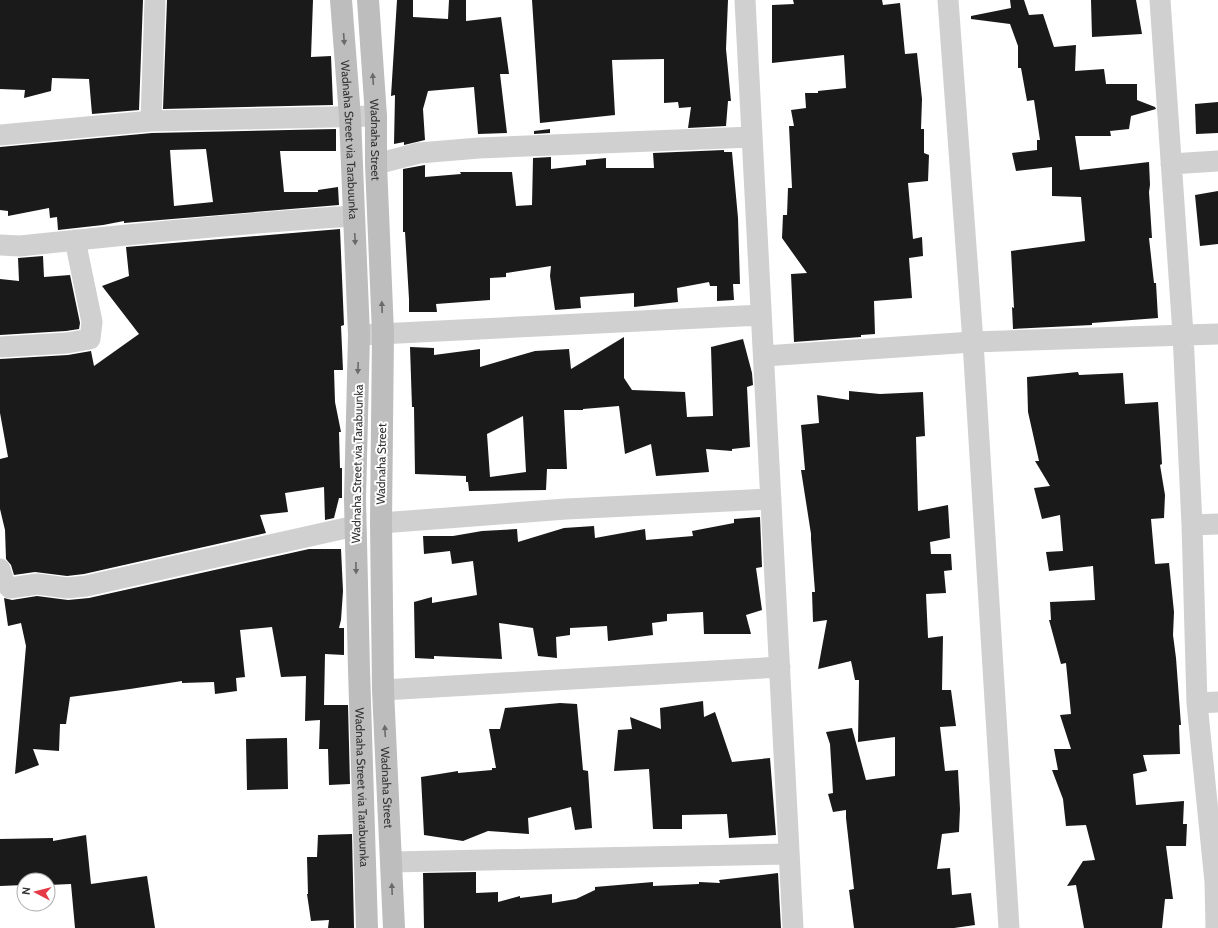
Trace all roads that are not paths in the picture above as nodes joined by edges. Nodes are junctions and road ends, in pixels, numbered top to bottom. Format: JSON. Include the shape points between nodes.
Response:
{"nodes":[{"id":1,"x":155,"y":0,"type":"edge"},
{"id":2,"x":341,"y":0,"type":"edge"},
{"id":3,"x":368,"y":0,"type":"edge"},
{"id":4,"x":745,"y":0,"type":"edge"},
{"id":5,"x":948,"y":0,"type":"edge"},
{"id":6,"x":1160,"y":0,"type":"edge"},
{"id":7,"x":376,"y":116,"type":"junction"},
{"id":8,"x":350,"y":117,"type":"junction"},
{"id":9,"x":151,"y":122,"type":"junction"},
{"id":10,"x":0,"y":134,"type":"edge"},
{"id":11,"x":752,"y":137,"type":"junction"},
{"id":12,"x":1218,"y":161,"type":"edge"},
{"id":13,"x":376,"y":164,"type":"junction"},
{"id":14,"x":1171,"y":164,"type":"junction"},
{"id":15,"x":354,"y":216,"type":"junction"},
{"id":16,"x":75,"y":240,"type":"junction"},
{"id":17,"x":0,"y":245,"type":"edge"},
{"id":18,"x":761,"y":315,"type":"junction"},
{"id":19,"x":383,"y":333,"type":"junction"},
{"id":20,"x":1183,"y":334,"type":"junction"},
{"id":21,"x":1218,"y":334,"type":"edge"},
{"id":22,"x":359,"y":335,"type":"junction"},
{"id":23,"x":973,"y":342,"type":"junction"},
{"id":24,"x":0,"y":347,"type":"edge"},
{"id":25,"x":764,"y":356,"type":"junction"},
{"id":26,"x":771,"y":499,"type":"junction"},
{"id":27,"x":381,"y":523,"type":"junction"},
{"id":28,"x":1218,"y":524,"type":"edge"},
{"id":29,"x":1192,"y":525,"type":"junction"},
{"id":30,"x":355,"y":526,"type":"junction"},
{"id":31,"x":0,"y":569,"type":"edge"},
{"id":32,"x":780,"y":667,"type":"junction"},
{"id":33,"x":383,"y":690,"type":"junction"},
{"id":34,"x":1218,"y":702,"type":"edge"},
{"id":35,"x":1197,"y":703,"type":"junction"},
{"id":36,"x":790,"y":854,"type":"junction"},
{"id":37,"x":391,"y":862,"type":"junction"},
{"id":38,"x":1216,"y":882,"type":"edge"},
{"id":39,"x":367,"y":928,"type":"edge"},
{"id":40,"x":394,"y":928,"type":"edge"},
{"id":41,"x":793,"y":928,"type":"edge"},
{"id":42,"x":1009,"y":928,"type":"edge"},
{"id":43,"x":1216,"y":928,"type":"edge"}],
"edges":[{"from":1,"to":9,"type":"street"},
{"from":2,"to":8,"type":"main road","name":"Wadnaha Street via Tarabuunka","one_way":true},
{"from":7,"to":3,"type":"main road","name":"Wadnaha Street","one_way":true},
{"from":4,"to":11,"type":"street"},
{"from":5,"to":23,"type":"street"},
{"from":6,"to":14,"type":"street"},
{"from":7,"to":8,"type":"street"},
{"from":7,"to":13,"type":"main road","name":"Wadnaha Street"},
{"from":8,"to":9,"type":"street"},
{"from":8,"to":15,"type":"main road","name":"Wadnaha Street via Tarabuunka"},
{"from":9,"to":10,"type":"street"},
{"from":11,"to":13,"type":"street","via":[[479,148],[419,153]]},
{"from":11,"to":18,"type":"street"},
{"from":12,"to":14,"type":"street"},
{"from":19,"to":13,"type":"main road","name":"Wadnaha Street","one_way":true},
{"from":14,"to":20,"type":"street"},
{"from":15,"to":16,"type":"street","via":[[222,225]]},
{"from":15,"to":22,"type":"main road","name":"Wadnaha Street via Tarabuunka","one_way":true},
{"from":16,"to":17,"type":"street","via":[[20,246]]},
{"from":16,"to":24,"type":"street","via":[[92,322],[90,339]]},
{"from":18,"to":19,"type":"street"},
{"from":18,"to":25,"type":"street"},
{"from":19,"to":22,"type":"street"},
{"from":19,"to":27,"type":"main road","name":"Wadnaha Street"},
{"from":20,"to":21,"type":"street"},
{"from":20,"to":23,"type":"street"},
{"from":20,"to":29,"type":"street"},
{"from":22,"to":30,"type":"main road","name":"Wadnaha Street via Tarabuunka","one_way":true},
{"from":23,"to":25,"type":"street"},
{"from":23,"to":42,"type":"street"},
{"from":25,"to":26,"type":"street"},
{"from":26,"to":27,"type":"street","via":[[566,509]]},
{"from":26,"to":32,"type":"street"},
{"from":27,"to":33,"type":"main road","name":"Wadnaha Street"},
{"from":28,"to":29,"type":"street"},
{"from":29,"to":35,"type":"street"},
{"from":30,"to":31,"type":"street","via":[[73,588],[37,584],[10,588],[4,582]]},
{"from":30,"to":39,"type":"main road","name":"Wadnaha Street via Tarabuunka","one_way":true},
{"from":32,"to":33,"type":"street"},
{"from":32,"to":36,"type":"street"},
{"from":37,"to":33,"type":"main road","name":"Wadnaha Street","one_way":true},
{"from":34,"to":35,"type":"street"},
{"from":35,"to":38,"type":"street"},
{"from":36,"to":37,"type":"street"},
{"from":36,"to":41,"type":"street"},
{"from":40,"to":37,"type":"main road","name":"Wadnaha Street","one_way":true},
{"from":38,"to":43,"type":"street"}]}
